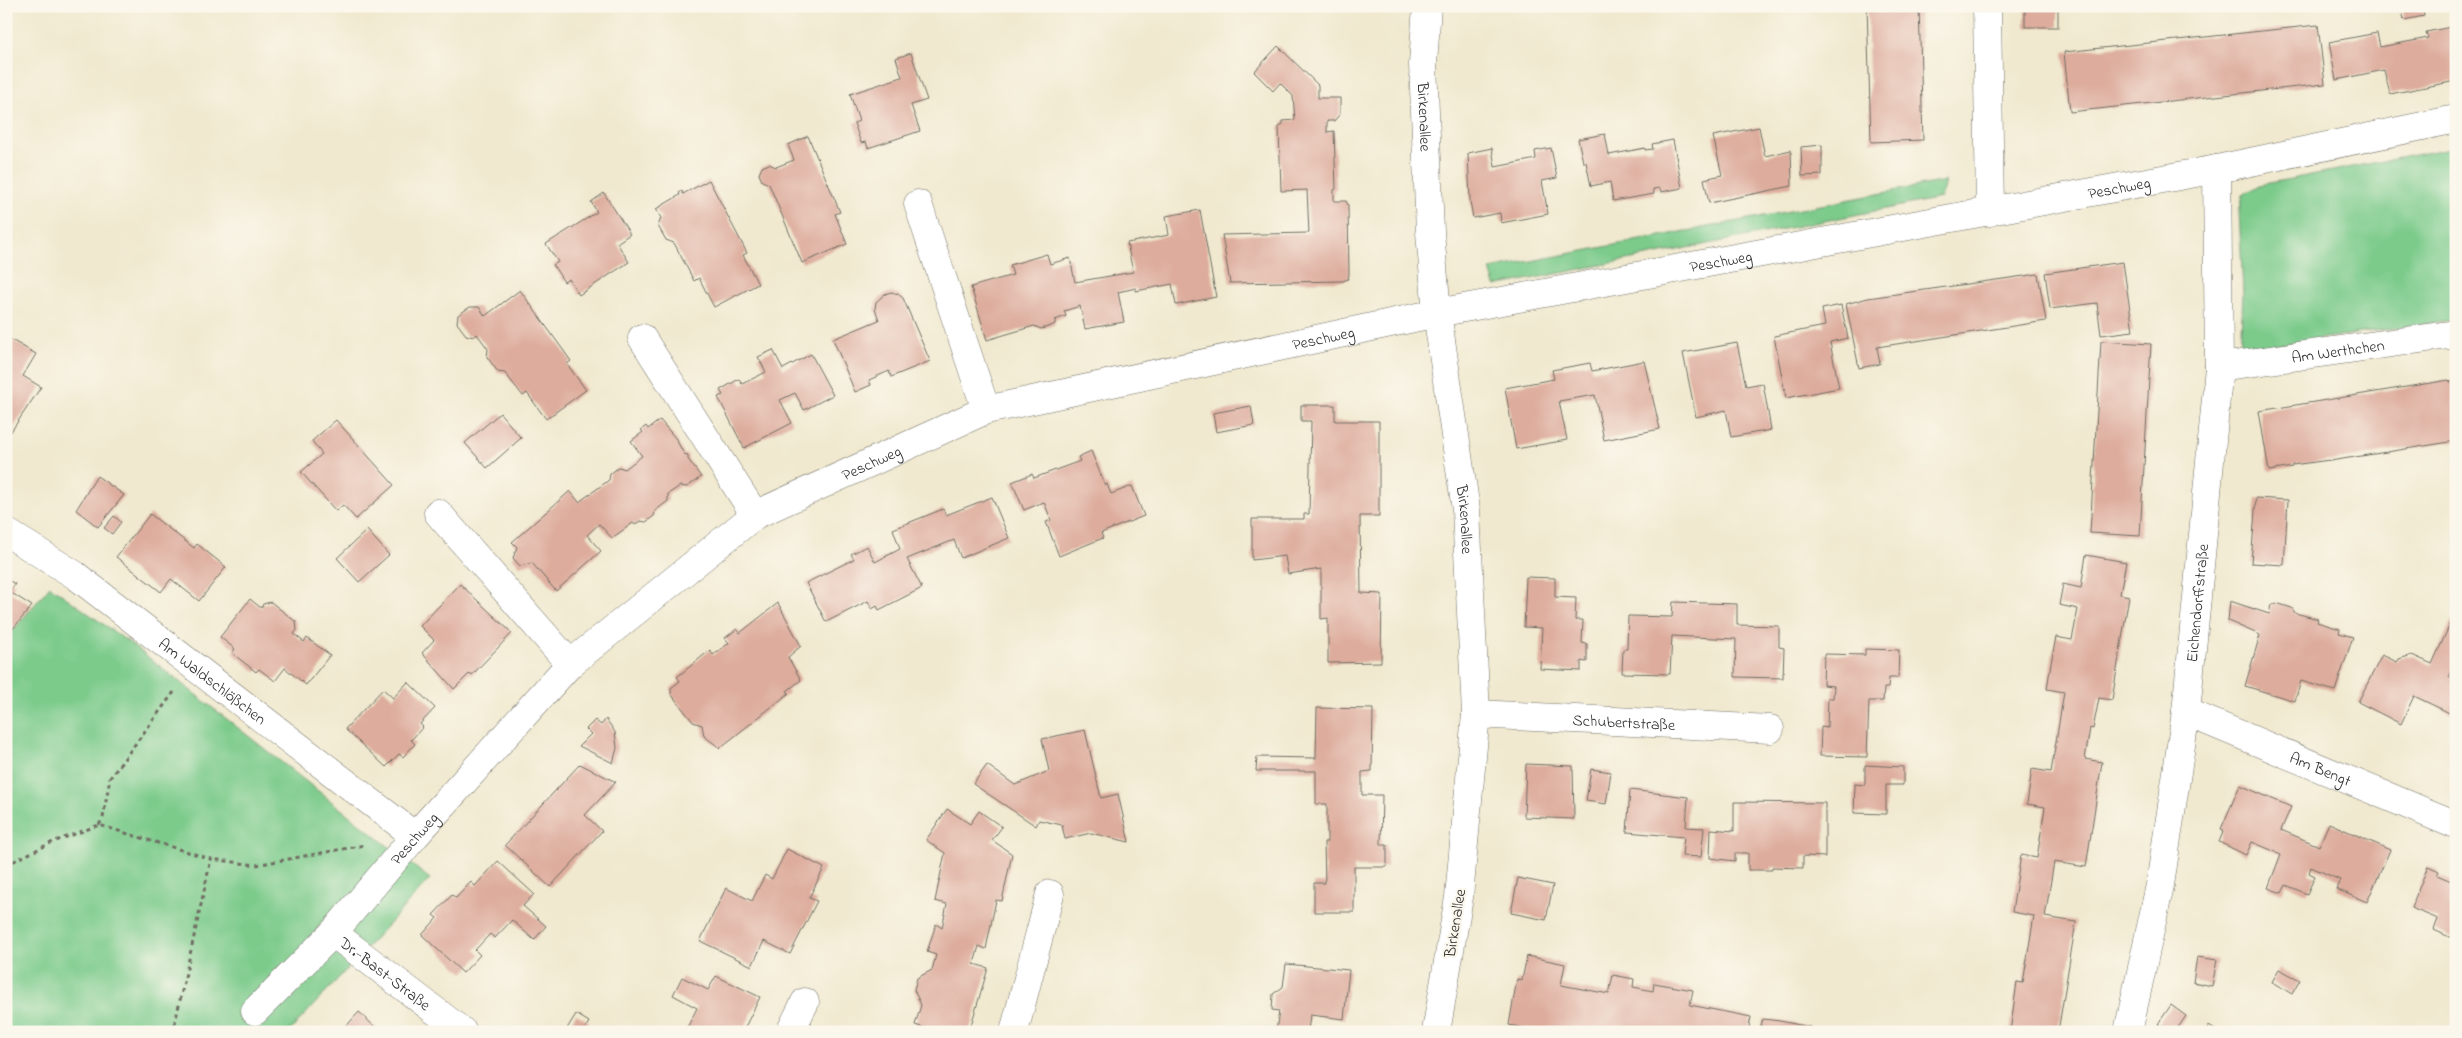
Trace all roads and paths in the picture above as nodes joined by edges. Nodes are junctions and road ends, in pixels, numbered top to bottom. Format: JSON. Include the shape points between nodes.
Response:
{"nodes":[{"id":1,"x":1427,"y":6,"type":"edge"},
{"id":2,"x":1987,"y":6,"type":"edge"},
{"id":3,"x":2456,"y":119,"type":"edge"},
{"id":4,"x":2217,"y":169,"type":"junction"},
{"id":5,"x":918,"y":204,"type":"dead end"},
{"id":6,"x":1990,"y":212,"type":"junction"},
{"id":7,"x":1437,"y":313,"type":"junction"},
{"id":8,"x":2456,"y":334,"type":"edge"},
{"id":9,"x":642,"y":338,"type":"dead end"},
{"id":10,"x":2219,"y":367,"type":"junction"},
{"id":11,"x":986,"y":410,"type":"junction"},
{"id":12,"x":438,"y":513,"type":"dead end"},
{"id":13,"x":755,"y":515,"type":"junction"},
{"id":14,"x":6,"y":532,"type":"edge"},
{"id":15,"x":570,"y":664,"type":"junction"},
{"id":16,"x":194,"y":666,"type":"junction"},
{"id":17,"x":2186,"y":712,"type":"junction"},
{"id":18,"x":1476,"y":714,"type":"junction"},
{"id":19,"x":1770,"y":729,"type":"dead end"},
{"id":20,"x":99,"y":825,"type":"junction"},
{"id":21,"x":2456,"y":825,"type":"edge"},
{"id":22,"x":415,"y":836,"type":"junction"},
{"id":23,"x":211,"y":859,"type":"junction"},
{"id":24,"x":6,"y":865,"type":"edge"},
{"id":25,"x":1050,"y":894,"type":"dead end"},
{"id":26,"x":333,"y":933,"type":"junction"},
{"id":27,"x":805,"y":1002,"type":"dead end"},
{"id":28,"x":255,"y":1010,"type":"dead end"},
{"id":29,"x":173,"y":1032,"type":"edge"},
{"id":30,"x":463,"y":1032,"type":"edge"},
{"id":31,"x":790,"y":1032,"type":"edge"},
{"id":32,"x":1014,"y":1032,"type":"edge"},
{"id":33,"x":1436,"y":1032,"type":"edge"},
{"id":34,"x":2128,"y":1032,"type":"edge"}],
"edges":[{"from":1,"to":7,"type":"street","name":"Birkenallee","via":[[1423,64]]},
{"from":2,"to":6,"type":"street"},
{"from":3,"to":4,"type":"street","name":"Peschweg"},
{"from":4,"to":6,"type":"street","name":"Peschweg"},
{"from":4,"to":10,"type":"street","name":"Eichendorffstraße"},
{"from":5,"to":11,"type":"street"},
{"from":6,"to":7,"type":"street","name":"Peschweg"},
{"from":7,"to":11,"type":"street","name":"Peschweg"},
{"from":7,"to":18,"type":"street","name":"Birkenallee","via":[[1466,510]]},
{"from":8,"to":10,"type":"street","name":"Am Werthchen"},
{"from":9,"to":13,"type":"street"},
{"from":10,"to":17,"type":"street","name":"Eichendorffstraße"},
{"from":11,"to":13,"type":"street","name":"Peschweg"},
{"from":12,"to":15,"type":"street"},
{"from":13,"to":15,"type":"street","name":"Peschweg"},
{"from":14,"to":16,"type":"street","name":"Am Waldschlößchen","via":[[76,575]]},
{"from":15,"to":22,"type":"street","name":"Peschweg"},
{"from":16,"to":20,"type":"path","via":[[110,778]]},
{"from":16,"to":22,"type":"street","name":"Am Waldschlößchen"},
{"from":17,"to":21,"type":"street","name":"Am Bengt"},
{"from":17,"to":34,"type":"street","name":"Eichendorffstraße","via":[[2160,885]]},
{"from":18,"to":19,"type":"street","name":"Schubertstraße"},
{"from":18,"to":33,"type":"street","name":"Birkenallee","via":[[1459,897]]},
{"from":20,"to":23,"type":"path"},
{"from":20,"to":24,"type":"path","via":[[53,842]]},
{"from":22,"to":23,"type":"path","via":[[256,865]]},
{"from":22,"to":26,"type":"street","name":"Peschweg"},
{"from":23,"to":29,"type":"path"},
{"from":25,"to":32,"type":"street"},
{"from":26,"to":28,"type":"street","name":"Peschweg"},
{"from":26,"to":30,"type":"street","name":"Dr.-Bast-Straße"},
{"from":27,"to":31,"type":"street"}]}
